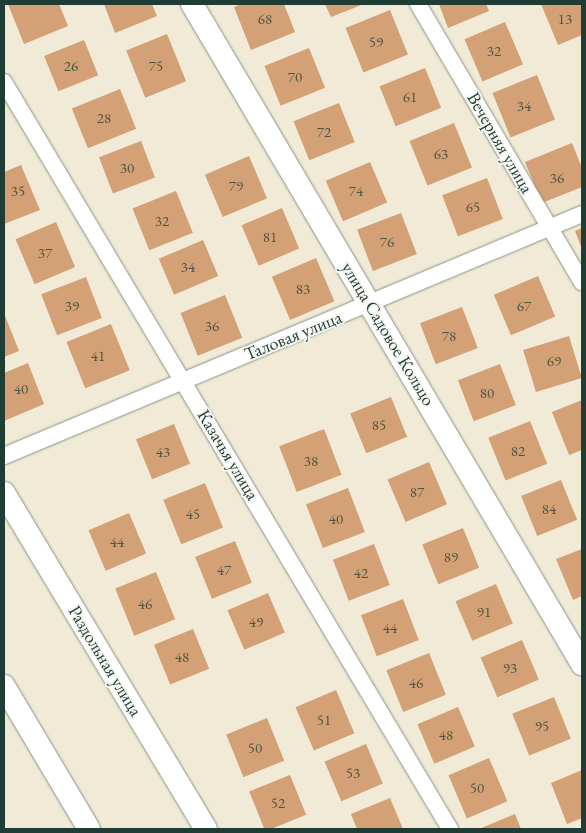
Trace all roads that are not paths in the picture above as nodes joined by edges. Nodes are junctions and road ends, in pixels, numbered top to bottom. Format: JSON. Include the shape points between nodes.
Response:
{"nodes":[{"id":1,"x":192,"y":4,"type":"edge"},
{"id":2,"x":418,"y":4,"type":"edge"},
{"id":3,"x":4,"y":82,"type":"edge"},
{"id":4,"x":582,"y":214,"type":"edge"},
{"id":5,"x":550,"y":228,"type":"junction"},
{"id":6,"x":582,"y":282,"type":"edge"},
{"id":7,"x":371,"y":305,"type":"junction"},
{"id":8,"x":184,"y":381,"type":"junction"},
{"id":9,"x":4,"y":456,"type":"edge"},
{"id":10,"x":4,"y":493,"type":"edge"},
{"id":11,"x":582,"y":664,"type":"edge"},
{"id":12,"x":4,"y":686,"type":"edge"},
{"id":13,"x":90,"y":829,"type":"edge"},
{"id":14,"x":206,"y":829,"type":"edge"},
{"id":15,"x":450,"y":829,"type":"edge"}],
"edges":[{"from":1,"to":7,"type":"street","name":"улица Садовое Кольцо"},
{"from":2,"to":5,"type":"street","name":"Вечерняя улица"},
{"from":3,"to":8,"type":"street","name":"Казачья улица"},
{"from":4,"to":5,"type":"street","name":"Таловая улица"},
{"from":5,"to":6,"type":"street","name":"Вечерняя улица"},
{"from":5,"to":7,"type":"street","name":"Таловая улица"},
{"from":7,"to":8,"type":"street","name":"Таловая улица"},
{"from":7,"to":11,"type":"street","name":"улица Садовое Кольцо"},
{"from":8,"to":9,"type":"street","name":"Таловая улица"},
{"from":8,"to":15,"type":"street","name":"Казачья улица"},
{"from":10,"to":14,"type":"street","name":"Раздольная улица"},
{"from":12,"to":13,"type":"street"}]}
